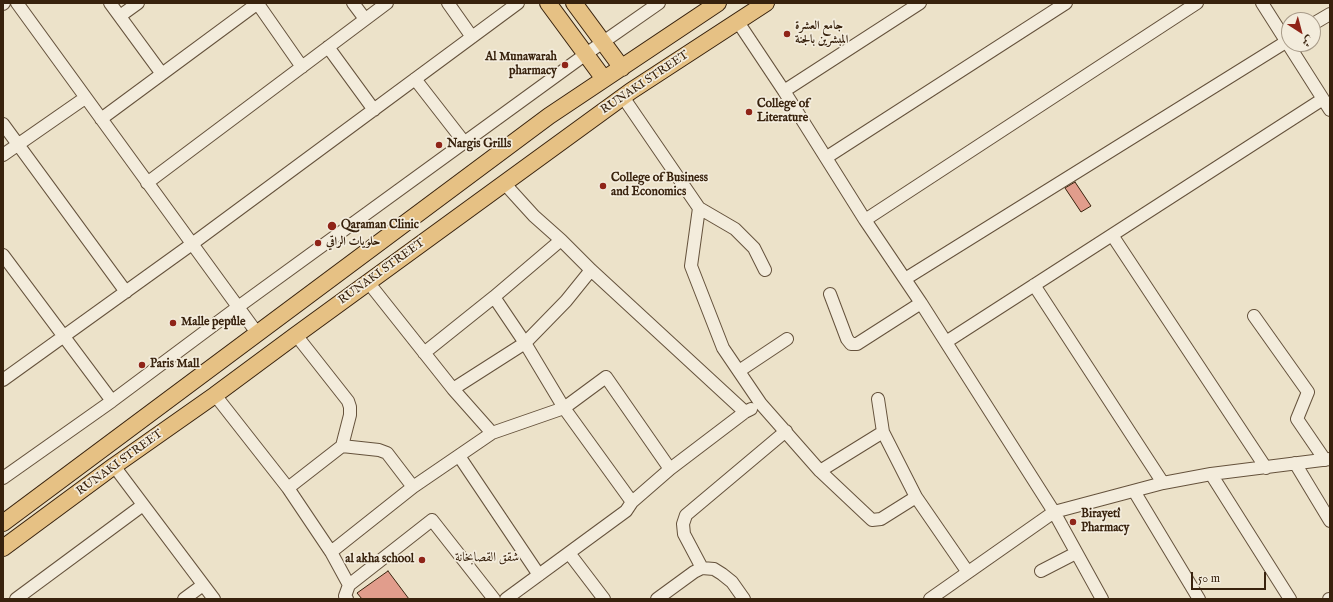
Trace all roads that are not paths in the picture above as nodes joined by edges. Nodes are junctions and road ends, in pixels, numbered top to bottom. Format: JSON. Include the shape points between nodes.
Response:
{"nodes":[{"id":1,"x":17,"y":3,"type":"edge"},
{"id":2,"x":110,"y":3,"type":"edge"},
{"id":3,"x":138,"y":3,"type":"edge"},
{"id":4,"x":258,"y":3,"type":"edge"},
{"id":5,"x":353,"y":3,"type":"edge"},
{"id":6,"x":387,"y":3,"type":"edge"},
{"id":7,"x":448,"y":3,"type":"edge"},
{"id":8,"x":518,"y":3,"type":"edge"},
{"id":9,"x":548,"y":3,"type":"edge"},
{"id":10,"x":574,"y":3,"type":"edge"},
{"id":11,"x":659,"y":3,"type":"edge"},
{"id":12,"x":718,"y":3,"type":"edge"},
{"id":13,"x":766,"y":3,"type":"edge"},
{"id":14,"x":920,"y":3,"type":"edge"},
{"id":15,"x":1066,"y":3,"type":"edge"},
{"id":16,"x":1197,"y":3,"type":"edge"},
{"id":17,"x":1262,"y":3,"type":"edge"},
{"id":18,"x":1330,"y":14,"type":"edge"},
{"id":19,"x":120,"y":16,"type":"junction"},
{"id":20,"x":365,"y":19,"type":"junction"},
{"id":21,"x":1321,"y":19,"type":"edge"},
{"id":22,"x":738,"y":22,"type":"junction"},
{"id":23,"x":1281,"y":31,"type":"edge"},
{"id":24,"x":472,"y":37,"type":"junction"},
{"id":25,"x":603,"y":42,"type":"junction"},
{"id":26,"x":1281,"y":45,"type":"edge"},
{"id":27,"x":328,"y":47,"type":"junction"},
{"id":28,"x":1295,"y":52,"type":"edge"},
{"id":29,"x":586,"y":54,"type":"junction"},
{"id":30,"x":302,"y":67,"type":"junction"},
{"id":31,"x":622,"y":68,"type":"junction"},
{"id":32,"x":162,"y":74,"type":"junction"},
{"id":33,"x":416,"y":79,"type":"junction"},
{"id":34,"x":604,"y":79,"type":"junction"},
{"id":35,"x":784,"y":91,"type":"junction"},
{"id":36,"x":623,"y":97,"type":"junction"},
{"id":37,"x":84,"y":98,"type":"junction"},
{"id":38,"x":1323,"y":99,"type":"junction"},
{"id":39,"x":374,"y":110,"type":"junction"},
{"id":40,"x":1330,"y":110,"type":"edge"},
{"id":41,"x":101,"y":119,"type":"junction"},
{"id":42,"x":3,"y":124,"type":"edge"},
{"id":43,"x":464,"y":142,"type":"junction"},
{"id":44,"x":18,"y":144,"type":"junction"},
{"id":45,"x":3,"y":155,"type":"edge"},
{"id":46,"x":828,"y":158,"type":"junction"},
{"id":47,"x":147,"y":183,"type":"junction"},
{"id":48,"x":504,"y":184,"type":"junction"},
{"id":49,"x":700,"y":208,"type":"junction"},
{"id":50,"x":865,"y":220,"type":"junction"},
{"id":51,"x":1112,"y":235,"type":"junction"},
{"id":52,"x":560,"y":240,"type":"junction"},
{"id":53,"x":192,"y":244,"type":"junction"},
{"id":54,"x":3,"y":255,"type":"edge"},
{"id":55,"x":591,"y":270,"type":"junction"},
{"id":56,"x":765,"y":270,"type":"dead end"},
{"id":57,"x":905,"y":279,"type":"junction"},
{"id":58,"x":368,"y":282,"type":"junction"},
{"id":59,"x":1034,"y":285,"type":"junction"},
{"id":60,"x":126,"y":292,"type":"junction"},
{"id":61,"x":830,"y":294,"type":"dead end"},
{"id":62,"x":494,"y":297,"type":"junction"},
{"id":63,"x":921,"y":303,"type":"junction"},
{"id":64,"x":238,"y":307,"type":"junction"},
{"id":65,"x":1254,"y":316,"type":"dead end"},
{"id":66,"x":257,"y":333,"type":"junction"},
{"id":67,"x":296,"y":335,"type":"junction"},
{"id":68,"x":64,"y":336,"type":"junction"},
{"id":69,"x":787,"y":339,"type":"dead end"},
{"id":70,"x":946,"y":342,"type":"junction"},
{"id":71,"x":525,"y":343,"type":"junction"},
{"id":72,"x":424,"y":353,"type":"junction"},
{"id":73,"x":739,"y":371,"type":"junction"},
{"id":74,"x":3,"y":380,"type":"edge"},
{"id":75,"x":453,"y":389,"type":"junction"},
{"id":76,"x":215,"y":395,"type":"junction"},
{"id":77,"x":878,"y":399,"type":"dead end"},
{"id":78,"x":112,"y":401,"type":"junction"},
{"id":79,"x":761,"y":404,"type":"junction"},
{"id":80,"x":564,"y":408,"type":"junction"},
{"id":81,"x":745,"y":412,"type":"junction"},
{"id":82,"x":135,"y":424,"type":"junction"},
{"id":83,"x":786,"y":431,"type":"junction"},
{"id":84,"x":492,"y":432,"type":"junction"},
{"id":85,"x":883,"y":432,"type":"junction"},
{"id":86,"x":148,"y":442,"type":"junction"},
{"id":87,"x":342,"y":446,"type":"junction"},
{"id":88,"x":459,"y":456,"type":"junction"},
{"id":89,"x":1327,"y":459,"type":"edge"},
{"id":90,"x":1295,"y":463,"type":"junction"},
{"id":91,"x":114,"y":466,"type":"junction"},
{"id":92,"x":1266,"y":468,"type":"junction"},
{"id":93,"x":670,"y":469,"type":"junction"},
{"id":94,"x":820,"y":471,"type":"junction"},
{"id":95,"x":1211,"y":474,"type":"junction"},
{"id":96,"x":3,"y":478,"type":"edge"},
{"id":97,"x":1163,"y":483,"type":"junction"},
{"id":98,"x":413,"y":487,"type":"junction"},
{"id":99,"x":288,"y":488,"type":"junction"},
{"id":100,"x":1134,"y":491,"type":"junction"},
{"id":101,"x":916,"y":497,"type":"junction"},
{"id":102,"x":632,"y":502,"type":"junction"},
{"id":103,"x":143,"y":505,"type":"junction"},
{"id":104,"x":1054,"y":512,"type":"junction"},
{"id":105,"x":1330,"y":521,"type":"edge"},
{"id":106,"x":3,"y":523,"type":"edge"},
{"id":107,"x":5,"y":547,"type":"edge"},
{"id":108,"x":331,"y":552,"type":"junction"},
{"id":109,"x":569,"y":553,"type":"junction"},
{"id":110,"x":1076,"y":553,"type":"junction"},
{"id":111,"x":702,"y":568,"type":"junction"},
{"id":112,"x":967,"y":571,"type":"junction"},
{"id":113,"x":1041,"y":571,"type":"dead end"},
{"id":114,"x":540,"y":575,"type":"junction"},
{"id":115,"x":203,"y":585,"type":"junction"},
{"id":116,"x":349,"y":585,"type":"junction"},
{"id":117,"x":16,"y":599,"type":"edge"},
{"id":118,"x":184,"y":599,"type":"edge"},
{"id":119,"x":214,"y":599,"type":"edge"},
{"id":120,"x":347,"y":599,"type":"edge"},
{"id":121,"x":494,"y":599,"type":"edge"},
{"id":122,"x":506,"y":599,"type":"edge"},
{"id":123,"x":604,"y":599,"type":"edge"},
{"id":124,"x":657,"y":599,"type":"edge"},
{"id":125,"x":744,"y":599,"type":"edge"},
{"id":126,"x":930,"y":599,"type":"edge"},
{"id":127,"x":1102,"y":599,"type":"edge"},
{"id":128,"x":1199,"y":599,"type":"edge"},
{"id":129,"x":1290,"y":599,"type":"edge"}],
"edges":[{"from":1,"to":37,"type":"street"},
{"from":2,"to":19,"type":"street"},
{"from":3,"to":19,"type":"street"},
{"from":4,"to":30,"type":"street"},
{"from":4,"to":32,"type":"street"},
{"from":5,"to":20,"type":"street"},
{"from":6,"to":20,"type":"street"},
{"from":7,"to":24,"type":"street"},
{"from":8,"to":24,"type":"street"},
{"from":9,"to":29,"type":"main road"},
{"from":10,"to":25,"type":"main road"},
{"from":11,"to":25,"type":"street"},
{"from":12,"to":31,"type":"main road","name":"RUNAKI STREET"},
{"from":13,"to":22,"type":"main road","name":"RUNAKI STREET"},
{"from":14,"to":35,"type":"street"},
{"from":15,"to":46,"type":"street"},
{"from":16,"to":50,"type":"street"},
{"from":17,"to":23,"type":"street"},
{"from":18,"to":21,"type":"street"},
{"from":19,"to":32,"type":"street"},
{"from":20,"to":27,"type":"street"},
{"from":22,"to":35,"type":"street"},
{"from":22,"to":36,"type":"main road","name":"RUNAKI STREET"},
{"from":24,"to":33,"type":"street"},
{"from":25,"to":29,"type":"street"},
{"from":25,"to":31,"type":"main road"},
{"from":26,"to":57,"type":"street"},
{"from":27,"to":30,"type":"street"},
{"from":27,"to":39,"type":"street"},
{"from":28,"to":38,"type":"street"},
{"from":29,"to":34,"type":"main road"},
{"from":29,"to":43,"type":"street"},
{"from":30,"to":47,"type":"street"},
{"from":31,"to":34,"type":"main road","name":"RUNAKI STREET"},
{"from":32,"to":41,"type":"street"},
{"from":33,"to":39,"type":"street"},
{"from":33,"to":43,"type":"street"},
{"from":34,"to":66,"type":"main road","name":"RUNAKI STREET","via":[[549,116]]},
{"from":35,"to":46,"type":"street"},
{"from":36,"to":48,"type":"main road","name":"RUNAKI STREET"},
{"from":36,"to":49,"type":"street"},
{"from":37,"to":41,"type":"street"},
{"from":37,"to":44,"type":"street"},
{"from":38,"to":40,"type":"street"},
{"from":38,"to":51,"type":"street"},
{"from":39,"to":53,"type":"street"},
{"from":41,"to":47,"type":"street"},
{"from":42,"to":44,"type":"street"},
{"from":43,"to":64,"type":"street"},
{"from":44,"to":45,"type":"street"},
{"from":44,"to":60,"type":"street"},
{"from":46,"to":50,"type":"street"},
{"from":47,"to":53,"type":"street"},
{"from":48,"to":52,"type":"street"},
{"from":48,"to":58,"type":"main road","name":"RUNAKI STREET"},
{"from":49,"to":56,"type":"street","via":[[735,229],[754,248]]},
{"from":49,"to":73,"type":"street","via":[[691,266],[723,348]]},
{"from":50,"to":57,"type":"street"},
{"from":51,"to":59,"type":"street"},
{"from":51,"to":92,"type":"street"},
{"from":52,"to":55,"type":"street"},
{"from":52,"to":62,"type":"street"},
{"from":53,"to":60,"type":"street"},
{"from":53,"to":64,"type":"street"},
{"from":54,"to":68,"type":"street"},
{"from":55,"to":71,"type":"street","via":[[566,301]]},
{"from":55,"to":81,"type":"street"},
{"from":57,"to":63,"type":"street"},
{"from":58,"to":67,"type":"main road","name":"RUNAKI STREET"},
{"from":58,"to":72,"type":"street"},
{"from":59,"to":70,"type":"street"},
{"from":59,"to":97,"type":"street"},
{"from":60,"to":68,"type":"street"},
{"from":61,"to":63,"type":"street","via":[[847,340],[851,344],[857,344]]},
{"from":62,"to":71,"type":"street"},
{"from":62,"to":72,"type":"street"},
{"from":63,"to":70,"type":"street"},
{"from":64,"to":66,"type":"street"},
{"from":64,"to":78,"type":"street"},
{"from":65,"to":89,"type":"street","via":[[1308,392],[1296,419]]},
{"from":66,"to":82,"type":"main road","name":"RUNAKI STREET"},
{"from":67,"to":76,"type":"main road","name":"RUNAKI STREET"},
{"from":67,"to":87,"type":"street","via":[[348,401],[350,415]]},
{"from":68,"to":74,"type":"street"},
{"from":68,"to":78,"type":"street"},
{"from":69,"to":73,"type":"street"},
{"from":70,"to":104,"type":"street"},
{"from":71,"to":75,"type":"street"},
{"from":71,"to":80,"type":"street"},
{"from":72,"to":75,"type":"street"},
{"from":73,"to":79,"type":"street"},
{"from":75,"to":84,"type":"street"},
{"from":76,"to":86,"type":"main road","name":"RUNAKI STREET"},
{"from":76,"to":99,"type":"street"},
{"from":77,"to":85,"type":"street"},
{"from":78,"to":96,"type":"street"},
{"from":79,"to":81,"type":"street"},
{"from":79,"to":83,"type":"street"},
{"from":80,"to":84,"type":"street"},
{"from":80,"to":93,"type":"street","via":[[606,377]]},
{"from":80,"to":102,"type":"street"},
{"from":81,"to":93,"type":"street"},
{"from":82,"to":86,"type":"main road"},
{"from":82,"to":106,"type":"main road","name":"RUNAKI STREET"},
{"from":83,"to":94,"type":"street"},
{"from":83,"to":111,"type":"street","via":[[686,516],[683,524],[684,534]]},
{"from":84,"to":88,"type":"street"},
{"from":85,"to":94,"type":"street"},
{"from":85,"to":101,"type":"street"},
{"from":86,"to":91,"type":"main road","name":"RUNAKI STREET"},
{"from":87,"to":98,"type":"street","via":[[387,453]]},
{"from":87,"to":99,"type":"street"},
{"from":88,"to":98,"type":"street"},
{"from":88,"to":114,"type":"street"},
{"from":89,"to":90,"type":"street"},
{"from":90,"to":92,"type":"street"},
{"from":90,"to":105,"type":"street"},
{"from":91,"to":103,"type":"street"},
{"from":91,"to":107,"type":"main road","name":"RUNAKI STREET"},
{"from":92,"to":95,"type":"street"},
{"from":93,"to":102,"type":"street"},
{"from":94,"to":101,"type":"street","via":[[872,520],[881,519]]},
{"from":95,"to":97,"type":"street"},
{"from":95,"to":129,"type":"street"},
{"from":97,"to":100,"type":"street"},
{"from":98,"to":108,"type":"street"},
{"from":99,"to":108,"type":"street"},
{"from":100,"to":104,"type":"street"},
{"from":100,"to":128,"type":"street"},
{"from":101,"to":112,"type":"street"},
{"from":102,"to":109,"type":"street","via":[[626,511]]},
{"from":103,"to":115,"type":"street"},
{"from":103,"to":117,"type":"street"},
{"from":104,"to":110,"type":"street"},
{"from":104,"to":112,"type":"street"},
{"from":108,"to":116,"type":"street"},
{"from":109,"to":114,"type":"street"},
{"from":109,"to":123,"type":"street"},
{"from":110,"to":113,"type":"street"},
{"from":110,"to":127,"type":"street"},
{"from":111,"to":124,"type":"street"},
{"from":111,"to":125,"type":"street","via":[[714,569],[722,574],[732,582]]},
{"from":112,"to":126,"type":"street"},
{"from":114,"to":122,"type":"street"},
{"from":115,"to":118,"type":"street"},
{"from":115,"to":119,"type":"street"},
{"from":116,"to":120,"type":"street","via":[[344,596]]},
{"from":116,"to":121,"type":"street","via":[[432,520]]}]}
